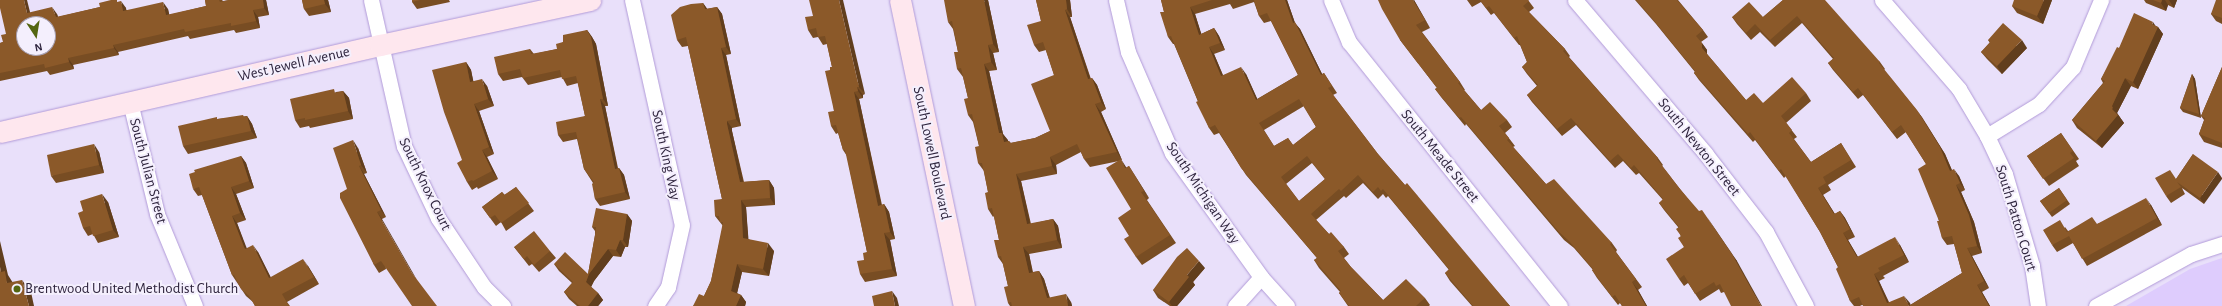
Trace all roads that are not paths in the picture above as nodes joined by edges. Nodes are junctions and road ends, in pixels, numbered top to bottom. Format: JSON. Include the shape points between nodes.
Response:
{"nodes":[{"id":1,"x":371,"y":0,"type":"edge"},
{"id":2,"x":590,"y":0,"type":"edge"},
{"id":3,"x":632,"y":0,"type":"edge"},
{"id":4,"x":900,"y":0,"type":"edge"},
{"id":5,"x":1116,"y":0,"type":"edge"},
{"id":6,"x":1331,"y":0,"type":"edge"},
{"id":7,"x":1575,"y":0,"type":"edge"},
{"id":8,"x":1882,"y":0,"type":"edge"},
{"id":9,"x":2101,"y":0,"type":"edge"},
{"id":10,"x":380,"y":44,"type":"junction"},
{"id":11,"x":130,"y":102,"type":"junction"},
{"id":12,"x":0,"y":132,"type":"edge"},
{"id":13,"x":1987,"y":136,"type":"junction"},
{"id":14,"x":2222,"y":244,"type":"edge"},
{"id":15,"x":1261,"y":277,"type":"junction"},
{"id":16,"x":195,"y":306,"type":"edge"},
{"id":17,"x":503,"y":306,"type":"edge"},
{"id":18,"x":655,"y":306,"type":"edge"},
{"id":19,"x":964,"y":306,"type":"edge"},
{"id":20,"x":1235,"y":306,"type":"edge"},
{"id":21,"x":1287,"y":306,"type":"edge"},
{"id":22,"x":1560,"y":306,"type":"edge"},
{"id":23,"x":1806,"y":306,"type":"edge"},
{"id":24,"x":2038,"y":306,"type":"edge"},
{"id":25,"x":2096,"y":306,"type":"edge"}],
"edges":[{"from":1,"to":10,"type":"street","name":"South Knox Court"},
{"from":2,"to":10,"type":"main road","name":"West Jewell Avenue"},
{"from":3,"to":18,"type":"street","name":"South King Way","via":[[682,226],[668,287]]},
{"from":4,"to":19,"type":"main road","name":"South Lowell Boulevard"},
{"from":5,"to":15,"type":"street","name":"South Michigan Way","via":[[1128,52],[1172,153]]},
{"from":6,"to":22,"type":"street","name":"South Meade Street","via":[[1349,42]]},
{"from":7,"to":23,"type":"street","name":"South Newton Street","via":[[1705,153],[1766,232]]},
{"from":8,"to":13,"type":"street","name":"South Patton Court","via":[[1959,89]]},
{"from":9,"to":13,"type":"street","via":[[2073,67],[2039,104]]},
{"from":10,"to":11,"type":"main road","name":"West Jewell Avenue"},
{"from":10,"to":17,"type":"street","name":"South Knox Court","via":[[404,146],[438,218],[484,287]]},
{"from":11,"to":12,"type":"main road","name":"West Jewell Avenue"},
{"from":11,"to":16,"type":"street","name":"South Julian Street","via":[[157,214]]},
{"from":13,"to":24,"type":"street","name":"South Patton Court","via":[[2005,174],[2032,266]]},
{"from":14,"to":25,"type":"street","via":[[2191,254]]},
{"from":15,"to":20,"type":"street"},
{"from":15,"to":21,"type":"street","name":"South Michigan Way"}]}
